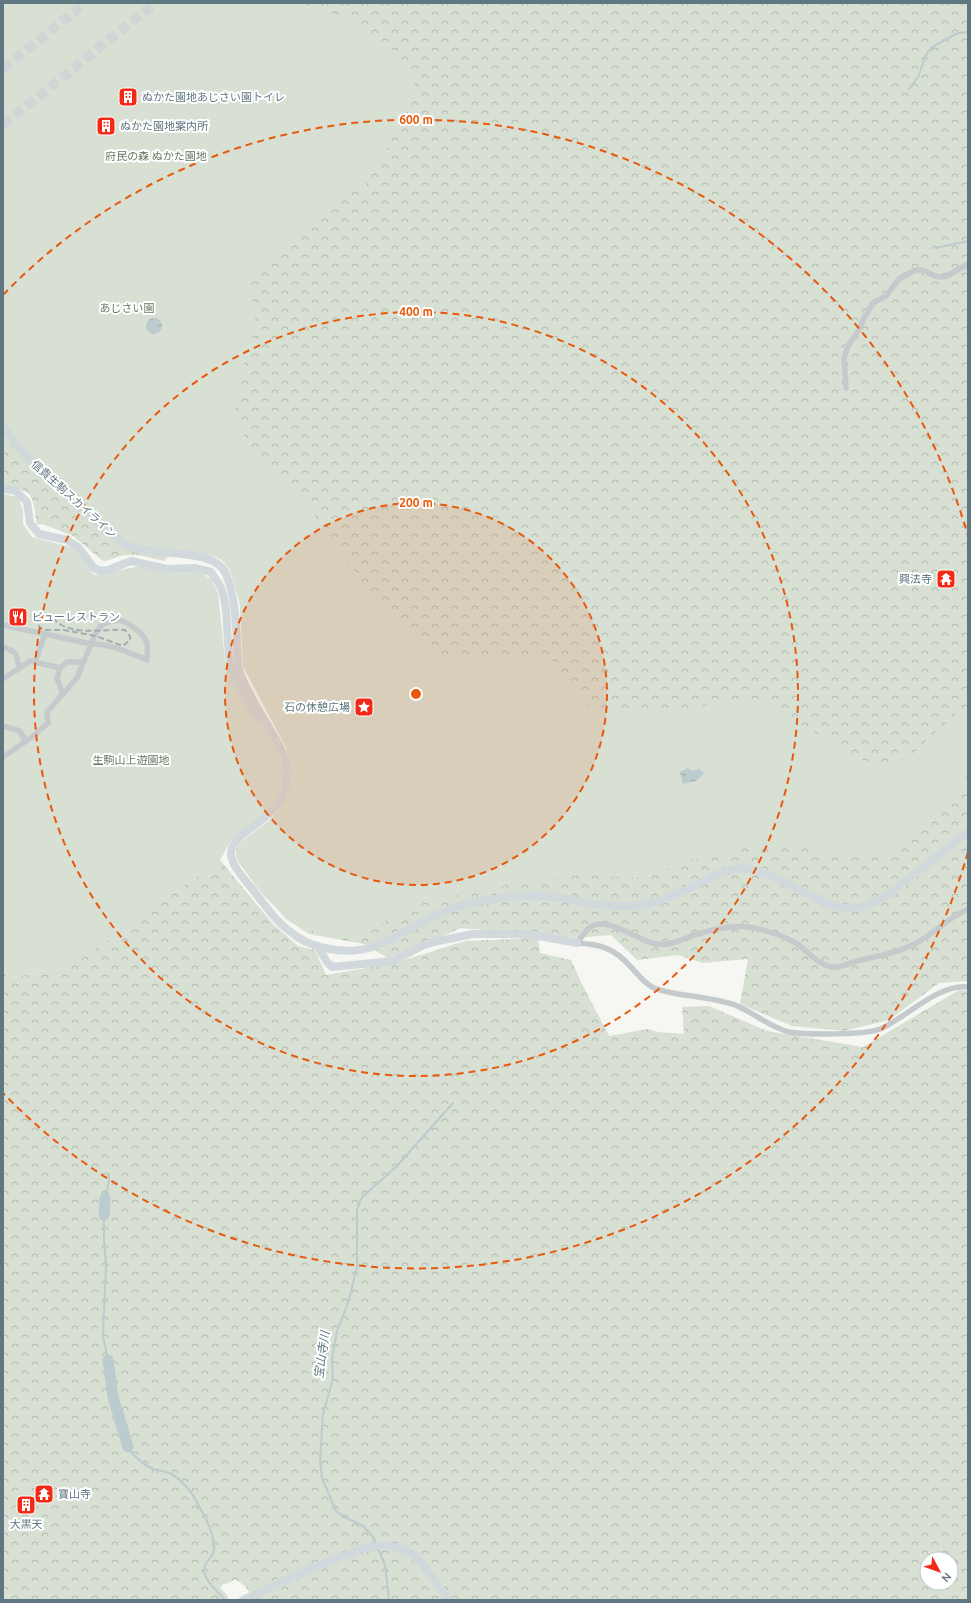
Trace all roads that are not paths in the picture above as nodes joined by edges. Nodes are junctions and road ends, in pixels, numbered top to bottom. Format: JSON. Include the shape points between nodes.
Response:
{"nodes":[{"id":1,"x":968,"y":264,"type":"edge"},
{"id":2,"x":846,"y":388,"type":"dead end"},
{"id":3,"x":3,"y":427,"type":"edge"},
{"id":4,"x":3,"y":489,"type":"edge"},
{"id":5,"x":3,"y":625,"type":"edge"},
{"id":6,"x":45,"y":634,"type":"junction"},
{"id":7,"x":91,"y":644,"type":"junction"},
{"id":8,"x":3,"y":647,"type":"edge"},
{"id":9,"x":35,"y":662,"type":"junction"},
{"id":10,"x":83,"y":662,"type":"junction"},
{"id":11,"x":20,"y":668,"type":"junction"},
{"id":12,"x":60,"y":668,"type":"junction"},
{"id":13,"x":3,"y":679,"type":"edge"},
{"id":14,"x":63,"y":694,"type":"junction"},
{"id":15,"x":265,"y":721,"type":"junction"},
{"id":16,"x":3,"y":726,"type":"edge"},
{"id":17,"x":25,"y":741,"type":"junction"},
{"id":18,"x":3,"y":757,"type":"edge"},
{"id":19,"x":968,"y":832,"type":"edge"},
{"id":20,"x":968,"y":909,"type":"edge"},
{"id":21,"x":577,"y":943,"type":"junction"},
{"id":22,"x":318,"y":946,"type":"junction"},
{"id":23,"x":968,"y":987,"type":"edge"},
{"id":24,"x":243,"y":1600,"type":"edge"},
{"id":25,"x":449,"y":1600,"type":"edge"}],
"edges":[{"from":1,"to":2,"type":"street","via":[[941,277],[915,270],[899,279],[886,296],[873,303],[848,346],[844,358]]},
{"from":3,"to":15,"type":"street","name":"信貴生駒スカイライン","via":[[30,460],[81,509],[115,537],[132,547],[214,560],[225,570],[236,623],[238,667]]},
{"from":4,"to":15,"type":"street","via":[[16,491],[27,502],[30,523],[39,534],[67,540],[78,547],[94,568],[101,571],[131,562],[167,569],[194,568],[211,572],[221,587],[231,670],[251,708],[258,718]]},
{"from":5,"to":6,"type":"street"},
{"from":6,"to":7,"type":"street"},
{"from":6,"to":9,"type":"street"},
{"from":7,"to":7,"type":"street","via":[[105,644],[147,660],[147,643],[134,628],[120,620],[110,621],[98,627]]},
{"from":7,"to":10,"type":"street"},
{"from":8,"to":11,"type":"street","via":[[13,650]]},
{"from":9,"to":11,"type":"street","via":[[30,661]]},
{"from":9,"to":12,"type":"street"},
{"from":10,"to":12,"type":"street","via":[[68,662]]},
{"from":10,"to":14,"type":"street","via":[[77,678]]},
{"from":11,"to":13,"type":"street"},
{"from":12,"to":14,"type":"street","via":[[57,678]]},
{"from":14,"to":17,"type":"street","via":[[47,712],[48,723]]},
{"from":15,"to":22,"type":"street","name":"信貴生駒スカイライン","via":[[282,750],[287,770],[287,784],[274,810],[234,843],[232,858],[242,876],[282,925],[295,936]]},
{"from":16,"to":17,"type":"street","via":[[20,731]]},
{"from":17,"to":18,"type":"street"},
{"from":19,"to":22,"type":"street","name":"信貴生駒スカイライン","via":[[898,887],[878,901],[865,906],[843,908],[767,874],[736,869],[720,873],[667,899],[647,905],[625,908],[540,896],[519,896],[450,909],[377,947],[355,952]]},
{"from":20,"to":21,"type":"street","via":[[921,940],[897,952],[840,967],[830,967],[781,936],[753,927],[718,928],[670,944],[655,944],[605,924],[588,928]]},
{"from":21,"to":22,"type":"street","via":[[534,935],[473,934],[424,945],[393,961],[332,967]]},
{"from":21,"to":23,"type":"street","via":[[594,944],[612,951],[650,986],[734,1005],[789,1032],[816,1034],[876,1031],[952,987]]},
{"from":24,"to":25,"type":"street","via":[[310,1568],[384,1545],[411,1553],[421,1562]]}]}
